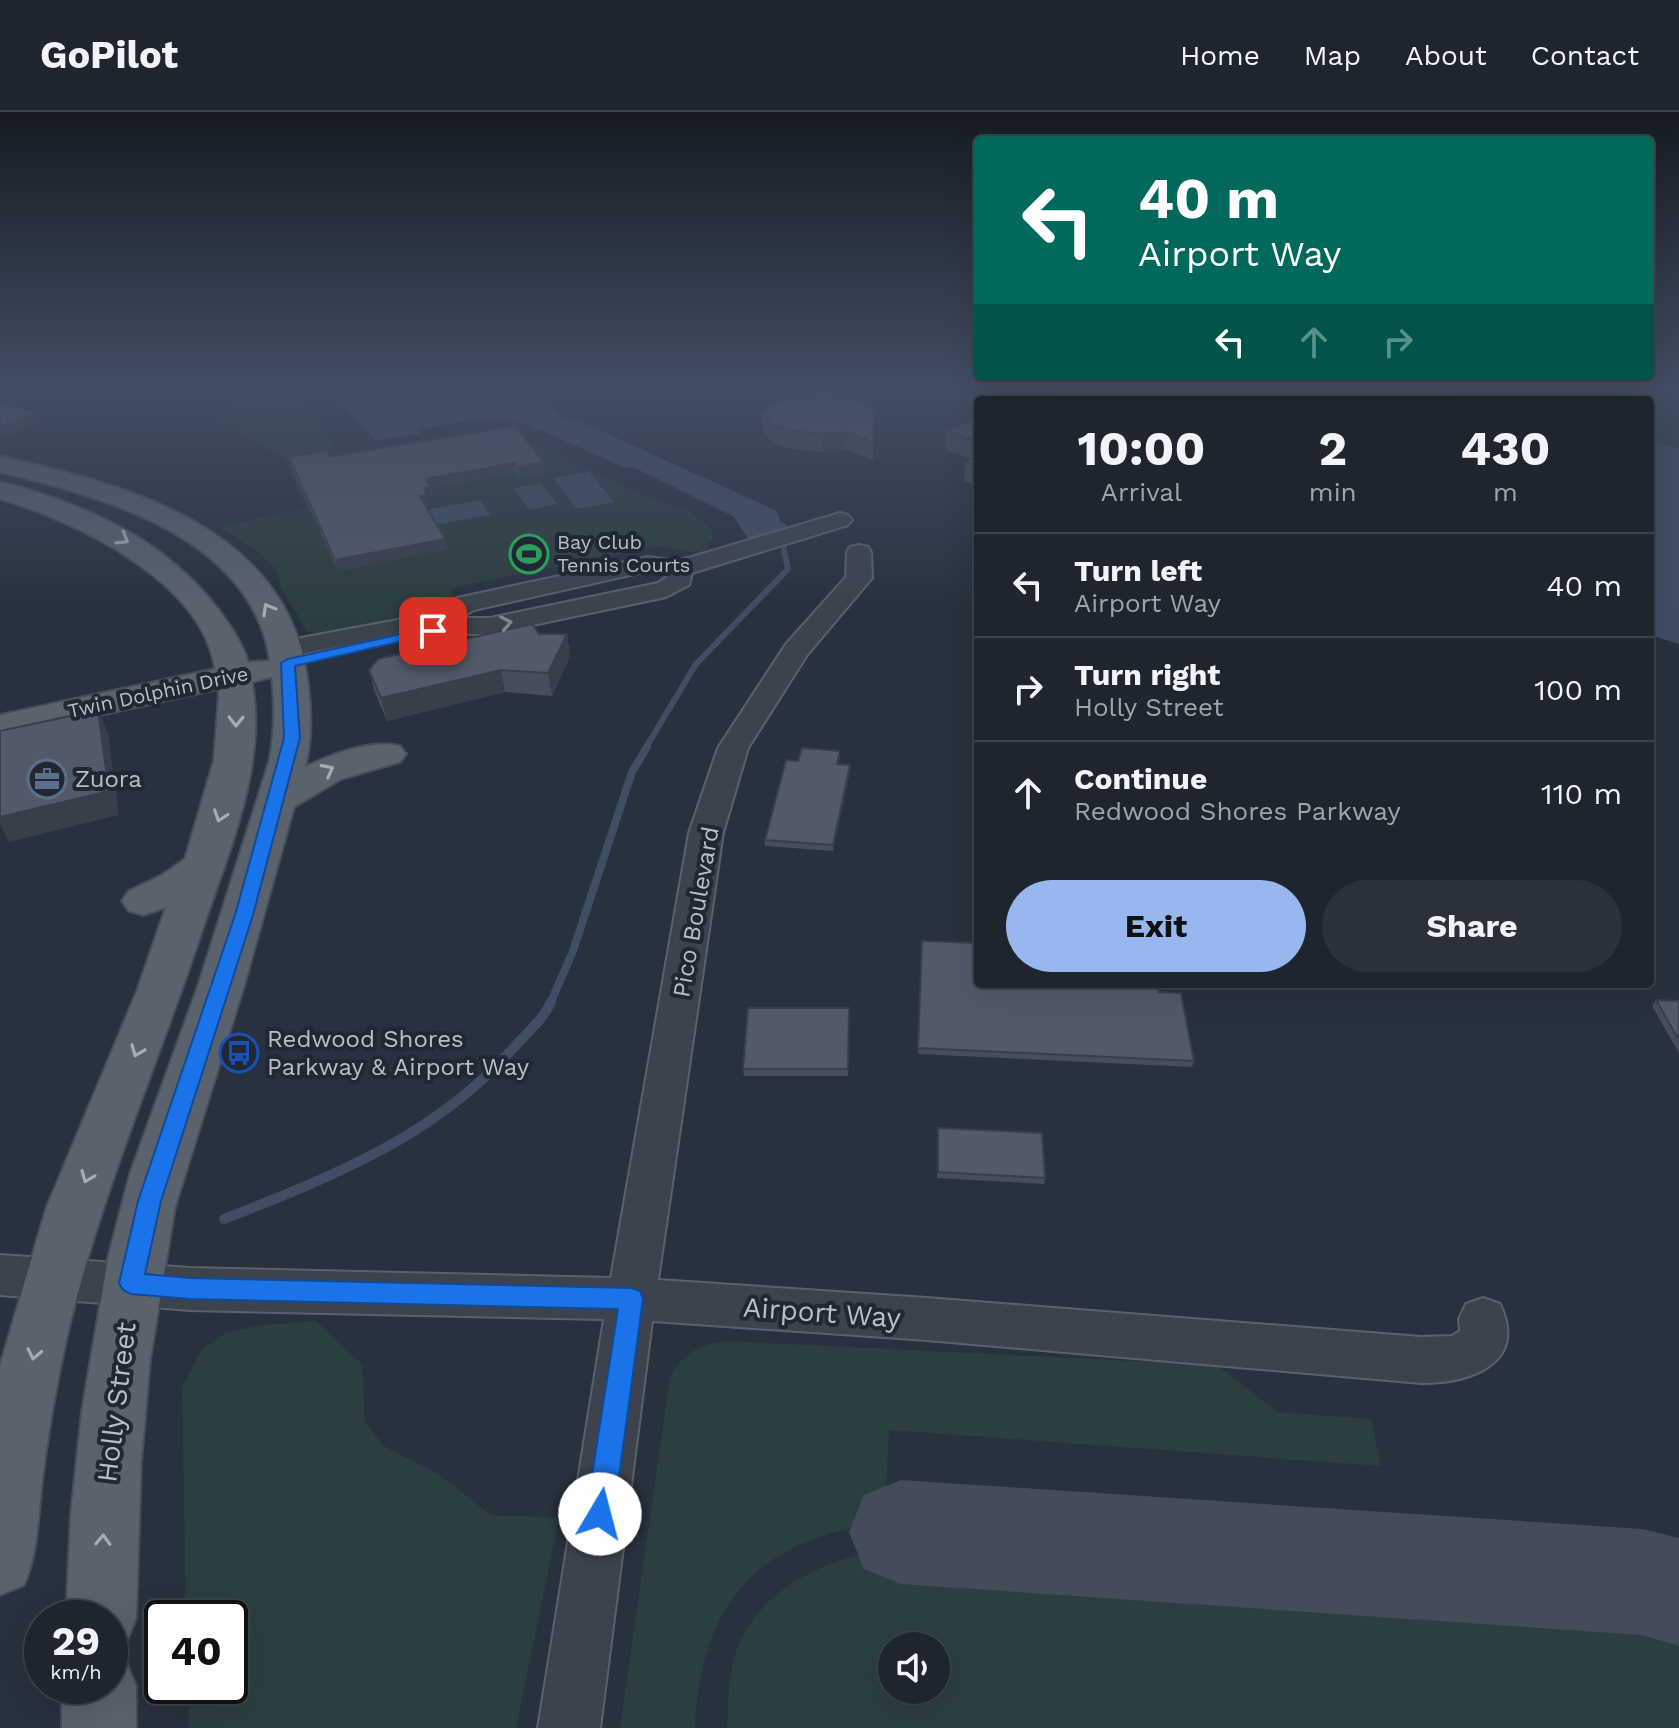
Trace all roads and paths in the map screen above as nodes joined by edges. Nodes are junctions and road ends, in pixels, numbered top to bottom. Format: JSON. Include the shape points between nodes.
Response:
{"nodes":[{"id":1,"x":0,"y":464,"type":"edge"},
{"id":2,"x":0,"y":490,"type":"edge"},
{"id":3,"x":840,"y":520,"type":"dead end"},
{"id":4,"x":859,"y":560,"type":"dead end"},
{"id":5,"x":286,"y":656,"type":"junction"},
{"id":6,"x":232,"y":667,"type":"junction"},
{"id":7,"x":0,"y":707,"type":"edge"},
{"id":8,"x":0,"y":726,"type":"edge"},
{"id":9,"x":387,"y":754,"type":"dead end"},
{"id":10,"x":275,"y":802,"type":"junction"},
{"id":11,"x":203,"y":866,"type":"junction"},
{"id":12,"x":144,"y":901,"type":"dead end"},
{"id":13,"x":27,"y":1277,"type":"edge"},
{"id":14,"x":131,"y":1283,"type":"junction"},
{"id":15,"x":631,"y":1299,"type":"junction"},
{"id":16,"x":1483,"y":1319,"type":"dead end"},
{"id":17,"x":0,"y":1561,"type":"edge"},
{"id":18,"x":102,"y":1600,"type":"edge"},
{"id":19,"x":99,"y":1704,"type":"edge"},
{"id":20,"x":99,"y":1728,"type":"edge"},
{"id":21,"x":569,"y":1728,"type":"edge"}],
"edges":[{"from":5,"to":1,"type":"main road","one_way":true,"via":[[281,632],[243,573],[171,517],[123,497]]},
{"from":2,"to":6,"type":"main road","one_way":true,"via":[[84,520],[141,550],[185,588],[207,616]]},
{"from":3,"to":5,"type":"street","name":"Twin Dolphin Drive","via":[[679,569],[675,584],[624,599],[490,626],[452,626]]},
{"from":4,"to":15,"type":"street","name":"Pico Boulevard","via":[[859,578],[796,650],[733,748],[706,833]]},
{"from":5,"to":6,"type":"main road","name":"Twin Dolphin Drive"},
{"from":5,"to":10,"type":"main road","name":"Holly Street","via":[[292,738]]},
{"from":6,"to":7,"type":"main road","name":"Twin Dolphin Drive"},
{"from":6,"to":8,"type":"main road","name":"Twin Dolphin Drive"},
{"from":6,"to":11,"type":"main road","one_way":true,"via":[[237,695],[234,766]]},
{"from":10,"to":9,"type":"main road","one_way":true,"via":[[347,760]]},
{"from":10,"to":14,"type":"main road","name":"Holly Street","via":[[244,915],[149,1201]]},
{"from":11,"to":12,"type":"main road"},
{"from":11,"to":13,"type":"main road","one_way":true,"via":[[158,998],[75,1208]]},
{"from":13,"to":14,"type":"street","name":"Airport Way"},
{"from":13,"to":17,"type":"main road","one_way":true,"via":[[15,1451]]},
{"from":14,"to":15,"type":"street","name":"Airport Way","via":[[190,1289]]},
{"from":18,"to":14,"type":"main road","name":"Holly Street","one_way":true,"via":[[108,1460]]},
{"from":15,"to":16,"type":"street","name":"Airport Way","via":[[1421,1360],[1455,1360],[1473,1352],[1485,1338]]},
{"from":15,"to":21,"type":"street","name":"Pico Boulevard"},
{"from":19,"to":20,"type":"main road"}]}
